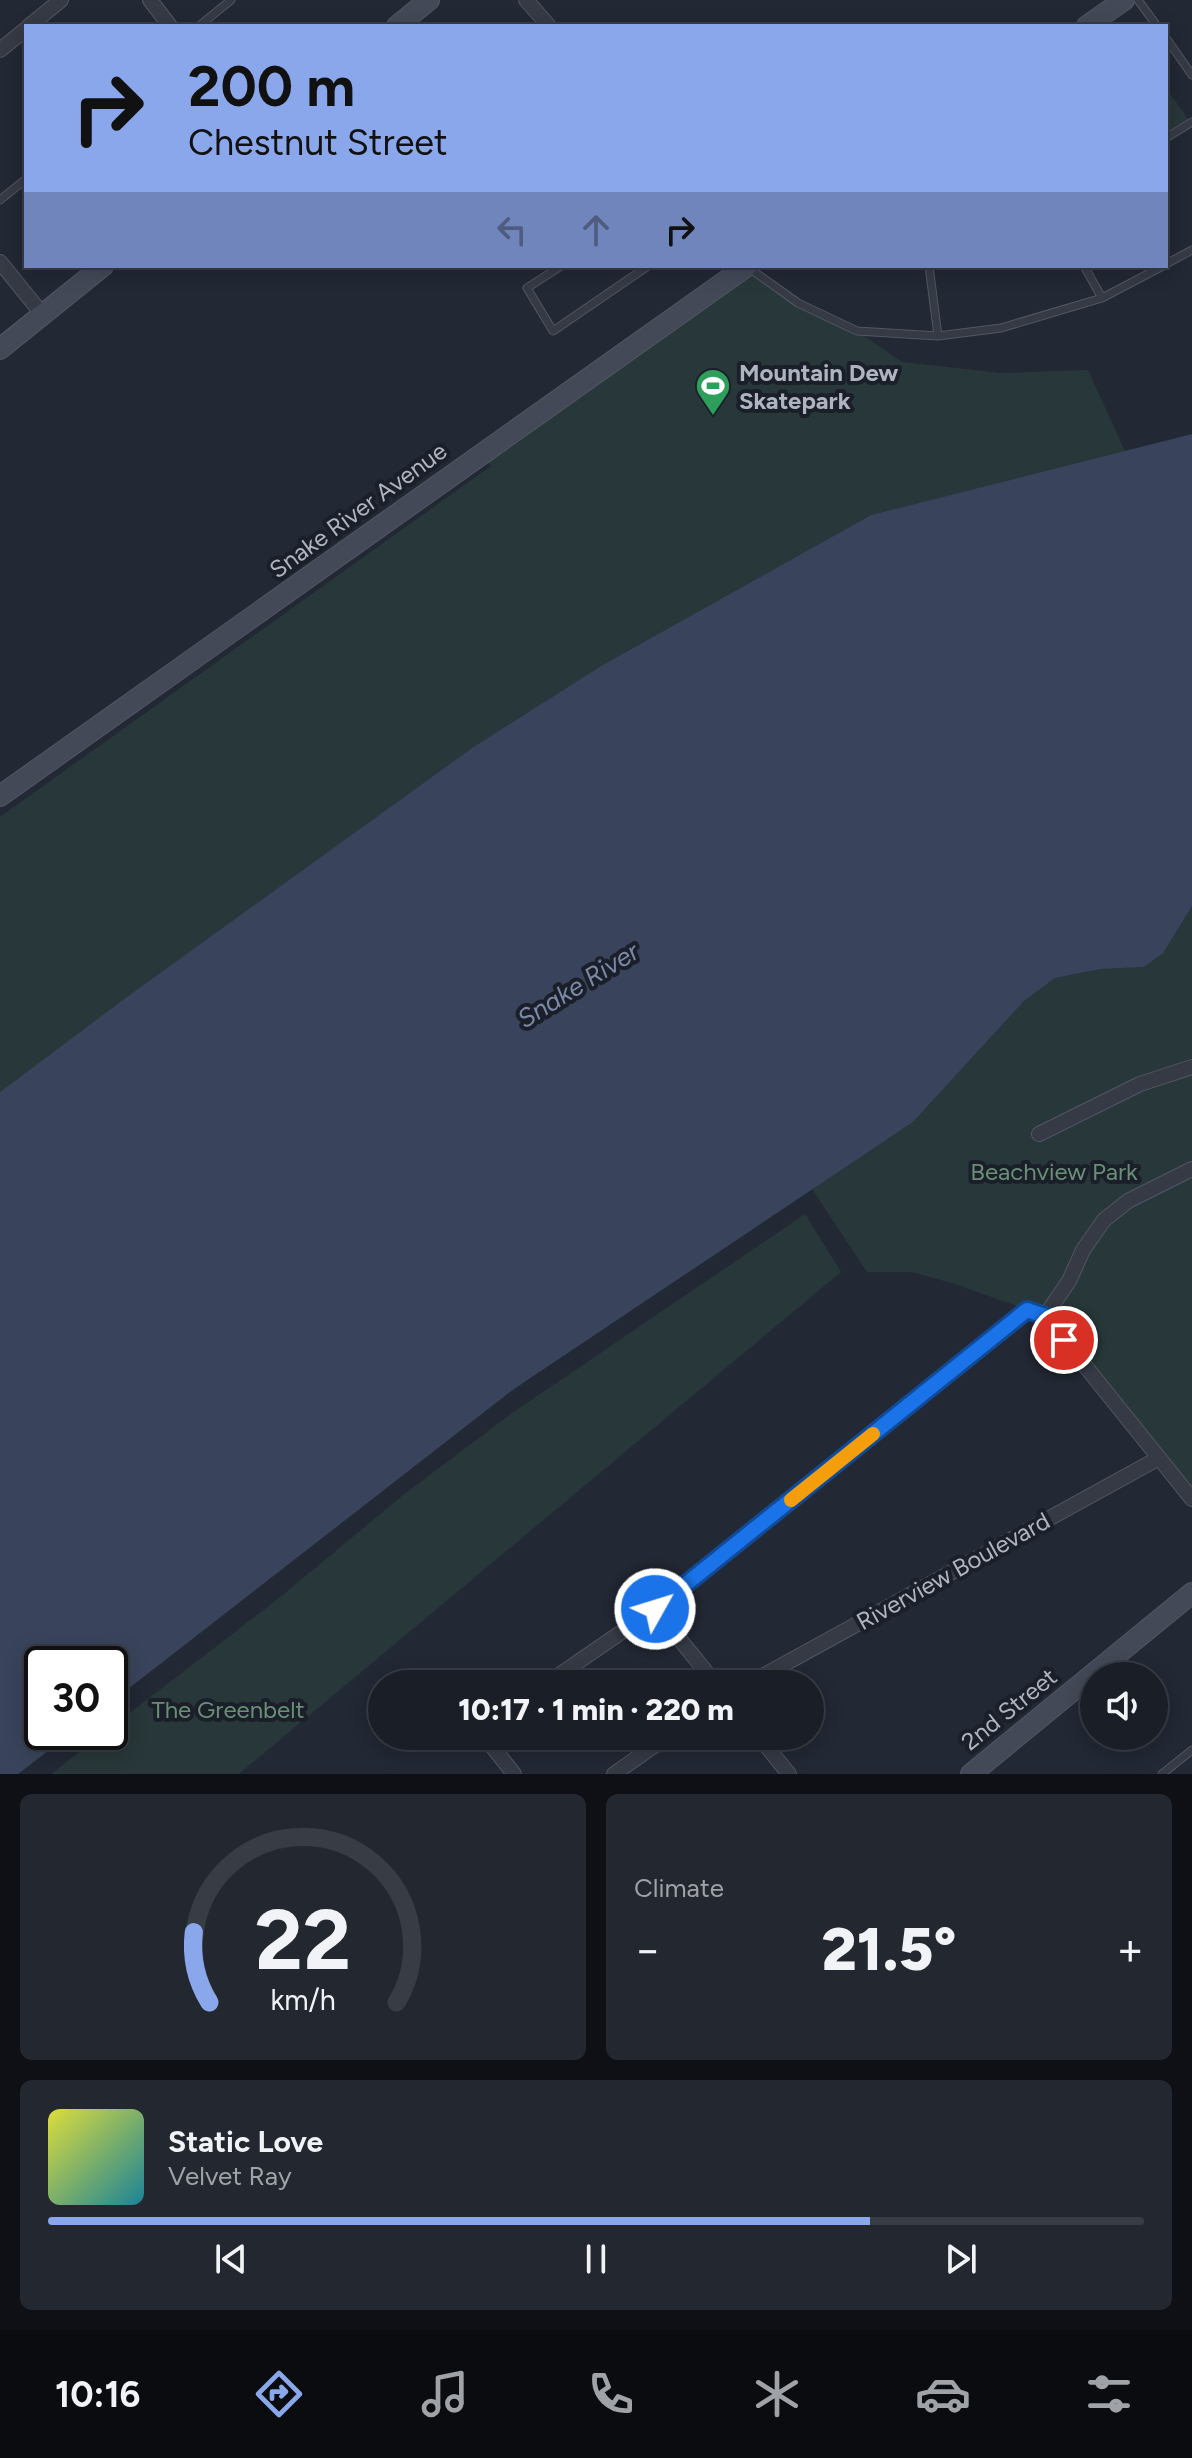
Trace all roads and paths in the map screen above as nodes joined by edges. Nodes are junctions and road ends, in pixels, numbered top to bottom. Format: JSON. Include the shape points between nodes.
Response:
{"nodes":[{"id":1,"x":61,"y":0,"type":"edge"},
{"id":2,"x":150,"y":0,"type":"edge"},
{"id":3,"x":231,"y":0,"type":"edge"},
{"id":4,"x":429,"y":0,"type":"edge"},
{"id":5,"x":526,"y":0,"type":"edge"},
{"id":6,"x":1124,"y":0,"type":"edge"},
{"id":7,"x":1138,"y":0,"type":"edge"},
{"id":8,"x":32,"y":24,"type":"edge"},
{"id":9,"x":168,"y":24,"type":"edge"},
{"id":10,"x":201,"y":24,"type":"edge"},
{"id":11,"x":399,"y":24,"type":"edge"},
{"id":12,"x":547,"y":24,"type":"edge"},
{"id":13,"x":1090,"y":24,"type":"edge"},
{"id":14,"x":1156,"y":24,"type":"edge"},
{"id":15,"x":24,"y":30,"type":"edge"},
{"id":16,"x":1168,"y":41,"type":"edge"},
{"id":17,"x":0,"y":50,"type":"edge"},
{"id":18,"x":1192,"y":75,"type":"edge"},
{"id":19,"x":1192,"y":122,"type":"edge"},
{"id":20,"x":1168,"y":137,"type":"edge"},
{"id":21,"x":24,"y":181,"type":"edge"},
{"id":22,"x":0,"y":200,"type":"edge"},
{"id":23,"x":1192,"y":250,"type":"edge"},
{"id":24,"x":0,"y":262,"type":"edge"},
{"id":25,"x":1168,"y":263,"type":"edge"},
{"id":26,"x":101,"y":268,"type":"edge"},
{"id":27,"x":558,"y":268,"type":"edge"},
{"id":28,"x":645,"y":268,"type":"edge"},
{"id":29,"x":744,"y":268,"type":"edge"},
{"id":30,"x":750,"y":268,"type":"edge"},
{"id":31,"x":929,"y":268,"type":"edge"},
{"id":32,"x":1085,"y":268,"type":"edge"},
{"id":33,"x":1158,"y":268,"type":"edge"},
{"id":34,"x":1102,"y":298,"type":"junction"},
{"id":35,"x":43,"y":315,"type":"junction"},
{"id":36,"x":938,"y":336,"type":"junction"},
{"id":37,"x":0,"y":349,"type":"edge"},
{"id":38,"x":0,"y":796,"type":"edge"},
{"id":39,"x":1192,"y":1067,"type":"edge"},
{"id":40,"x":1039,"y":1134,"type":"dead end"},
{"id":41,"x":1192,"y":1169,"type":"edge"},
{"id":42,"x":1045,"y":1316,"type":"junction"},
{"id":43,"x":1159,"y":1458,"type":"junction"},
{"id":44,"x":1192,"y":1499,"type":"edge"},
{"id":45,"x":1192,"y":1593,"type":"edge"},
{"id":46,"x":655,"y":1609,"type":"junction"},
{"id":47,"x":566,"y":1670,"type":"edge"},
{"id":48,"x":705,"y":1670,"type":"edge"},
{"id":49,"x":773,"y":1670,"type":"edge"},
{"id":50,"x":495,"y":1750,"type":"edge"},
{"id":51,"x":648,"y":1750,"type":"edge"},
{"id":52,"x":768,"y":1750,"type":"edge"},
{"id":53,"x":1192,"y":1750,"type":"edge"},
{"id":54,"x":785,"y":1773,"type":"edge"},
{"id":55,"x":514,"y":1774,"type":"edge"},
{"id":56,"x":614,"y":1774,"type":"edge"},
{"id":57,"x":971,"y":1774,"type":"edge"},
{"id":58,"x":1162,"y":1774,"type":"edge"}],
"edges":[{"from":1,"to":8,"type":"street"},
{"from":2,"to":9,"type":"street"},
{"from":3,"to":10,"type":"lane"},
{"from":4,"to":11,"type":"main road"},
{"from":5,"to":12,"type":"street"},
{"from":6,"to":13,"type":"main road"},
{"from":7,"to":14,"type":"lane"},
{"from":15,"to":17,"type":"street"},
{"from":16,"to":18,"type":"lane"},
{"from":19,"to":20,"type":"lane"},
{"from":21,"to":22,"type":"lane"},
{"from":23,"to":25,"type":"lane"},
{"from":24,"to":35,"type":"street"},
{"from":26,"to":35,"type":"main road"},
{"from":27,"to":28,"type":"lane","via":[[527,288],[553,331]]},
{"from":29,"to":38,"type":"main road","name":"Snake River Avenue"},
{"from":30,"to":36,"type":"lane","via":[[798,303],[857,331]]},
{"from":31,"to":36,"type":"lane"},
{"from":32,"to":34,"type":"lane"},
{"from":33,"to":34,"type":"lane"},
{"from":34,"to":36,"type":"lane","via":[[1001,328]]},
{"from":35,"to":37,"type":"main road"},
{"from":39,"to":40,"type":"street","via":[[1140,1084]]},
{"from":41,"to":42,"type":"street","via":[[1128,1201],[1104,1220]]},
{"from":42,"to":43,"type":"street"},
{"from":42,"to":46,"type":"street","via":[[1027,1310]]},
{"from":43,"to":44,"type":"street"},
{"from":43,"to":49,"type":"street","name":"Riverview Boulevard"},
{"from":45,"to":57,"type":"main road","name":"2nd Street"},
{"from":46,"to":47,"type":"street"},
{"from":46,"to":48,"type":"street"},
{"from":50,"to":55,"type":"street"},
{"from":51,"to":56,"type":"street"},
{"from":52,"to":54,"type":"street"},
{"from":53,"to":58,"type":"lane"}]}
